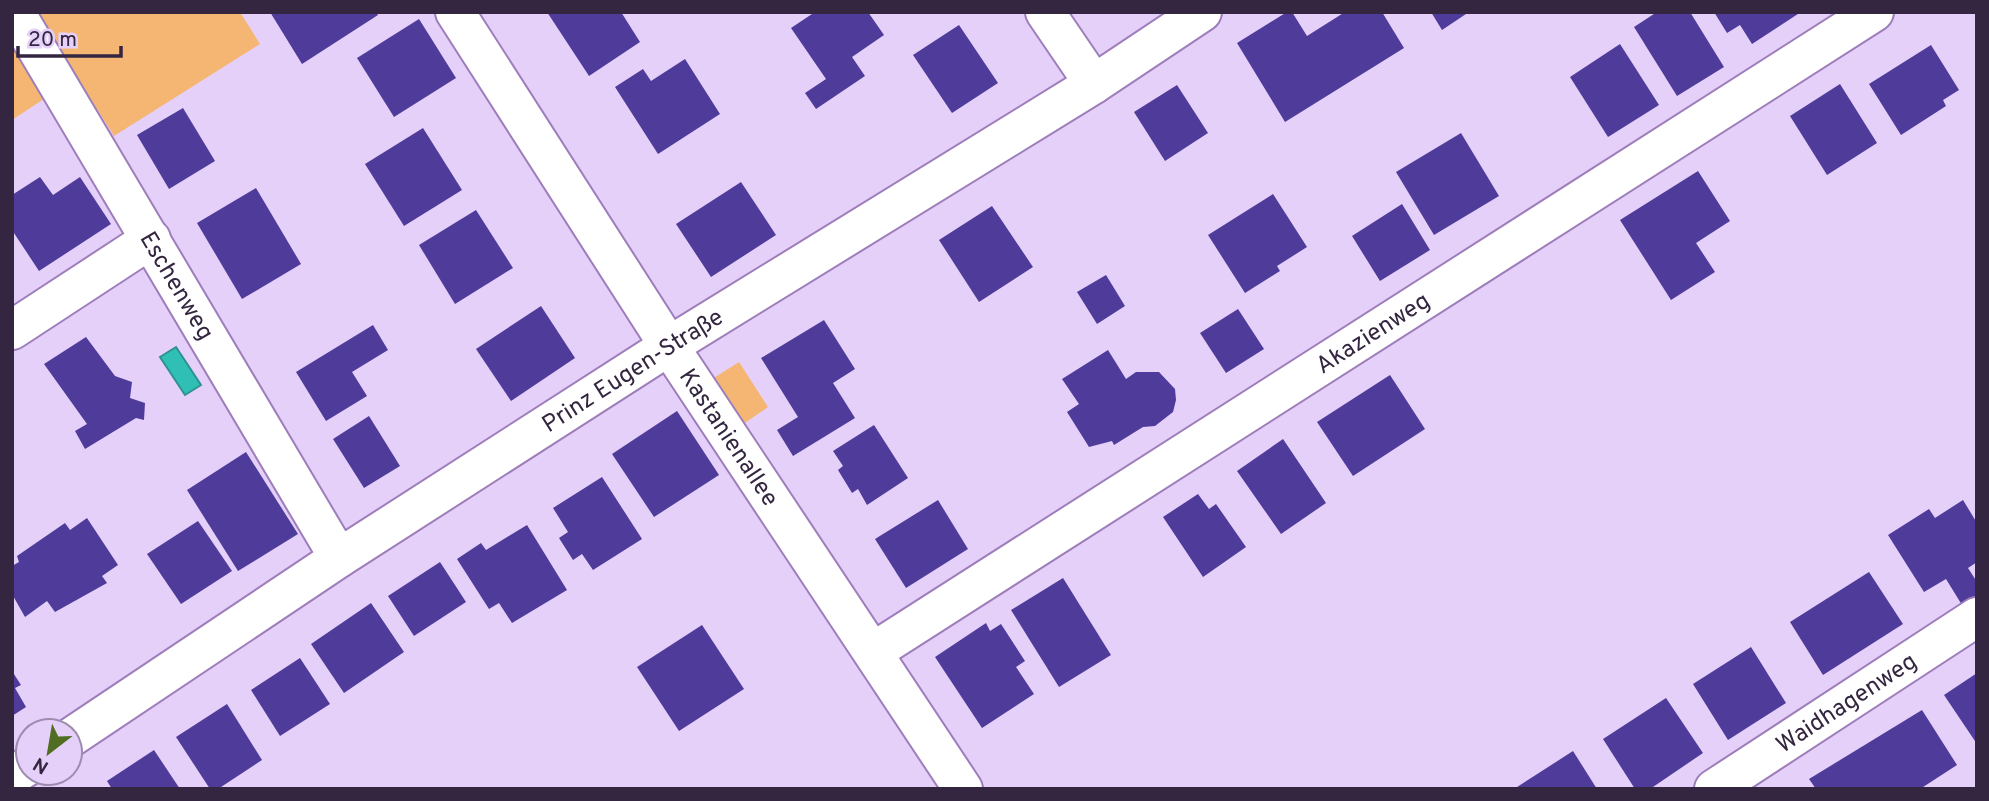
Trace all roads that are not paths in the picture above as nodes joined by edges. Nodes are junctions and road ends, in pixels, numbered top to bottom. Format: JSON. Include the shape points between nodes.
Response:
{"nodes":[{"id":1,"x":15,"y":12,"type":"edge"},
{"id":2,"x":455,"y":12,"type":"edge"},
{"id":3,"x":1045,"y":12,"type":"edge"},
{"id":4,"x":1202,"y":12,"type":"edge"},
{"id":5,"x":1874,"y":12,"type":"edge"},
{"id":6,"x":1094,"y":84,"type":"junction"},
{"id":7,"x":151,"y":239,"type":"junction"},
{"id":8,"x":12,"y":330,"type":"edge"},
{"id":9,"x":669,"y":346,"type":"junction"},
{"id":10,"x":339,"y":558,"type":"junction"},
{"id":11,"x":1977,"y":617,"type":"edge"},
{"id":12,"x":873,"y":652,"type":"junction"},
{"id":13,"x":84,"y":729,"type":"edge"},
{"id":14,"x":963,"y":789,"type":"edge"},
{"id":15,"x":1714,"y":789,"type":"edge"}],
"edges":[{"from":1,"to":7,"type":"street","name":"Eschenweg"},
{"from":2,"to":9,"type":"street","name":"Kastanienallee"},
{"from":3,"to":6,"type":"street"},
{"from":4,"to":6,"type":"street","name":"Prinz Eugen-Straße"},
{"from":5,"to":12,"type":"street","name":"Akazienweg"},
{"from":6,"to":9,"type":"street","name":"Prinz Eugen-Straße"},
{"from":7,"to":8,"type":"street"},
{"from":7,"to":10,"type":"street","name":"Eschenweg"},
{"from":9,"to":10,"type":"street","name":"Prinz Eugen-Straße"},
{"from":9,"to":12,"type":"street","name":"Kastanienallee"},
{"from":10,"to":13,"type":"street","name":"Prinz Eugen-Straße"},
{"from":11,"to":15,"type":"street","name":"Waidhagenweg"},
{"from":12,"to":14,"type":"street","name":"Kastanienallee"}]}
